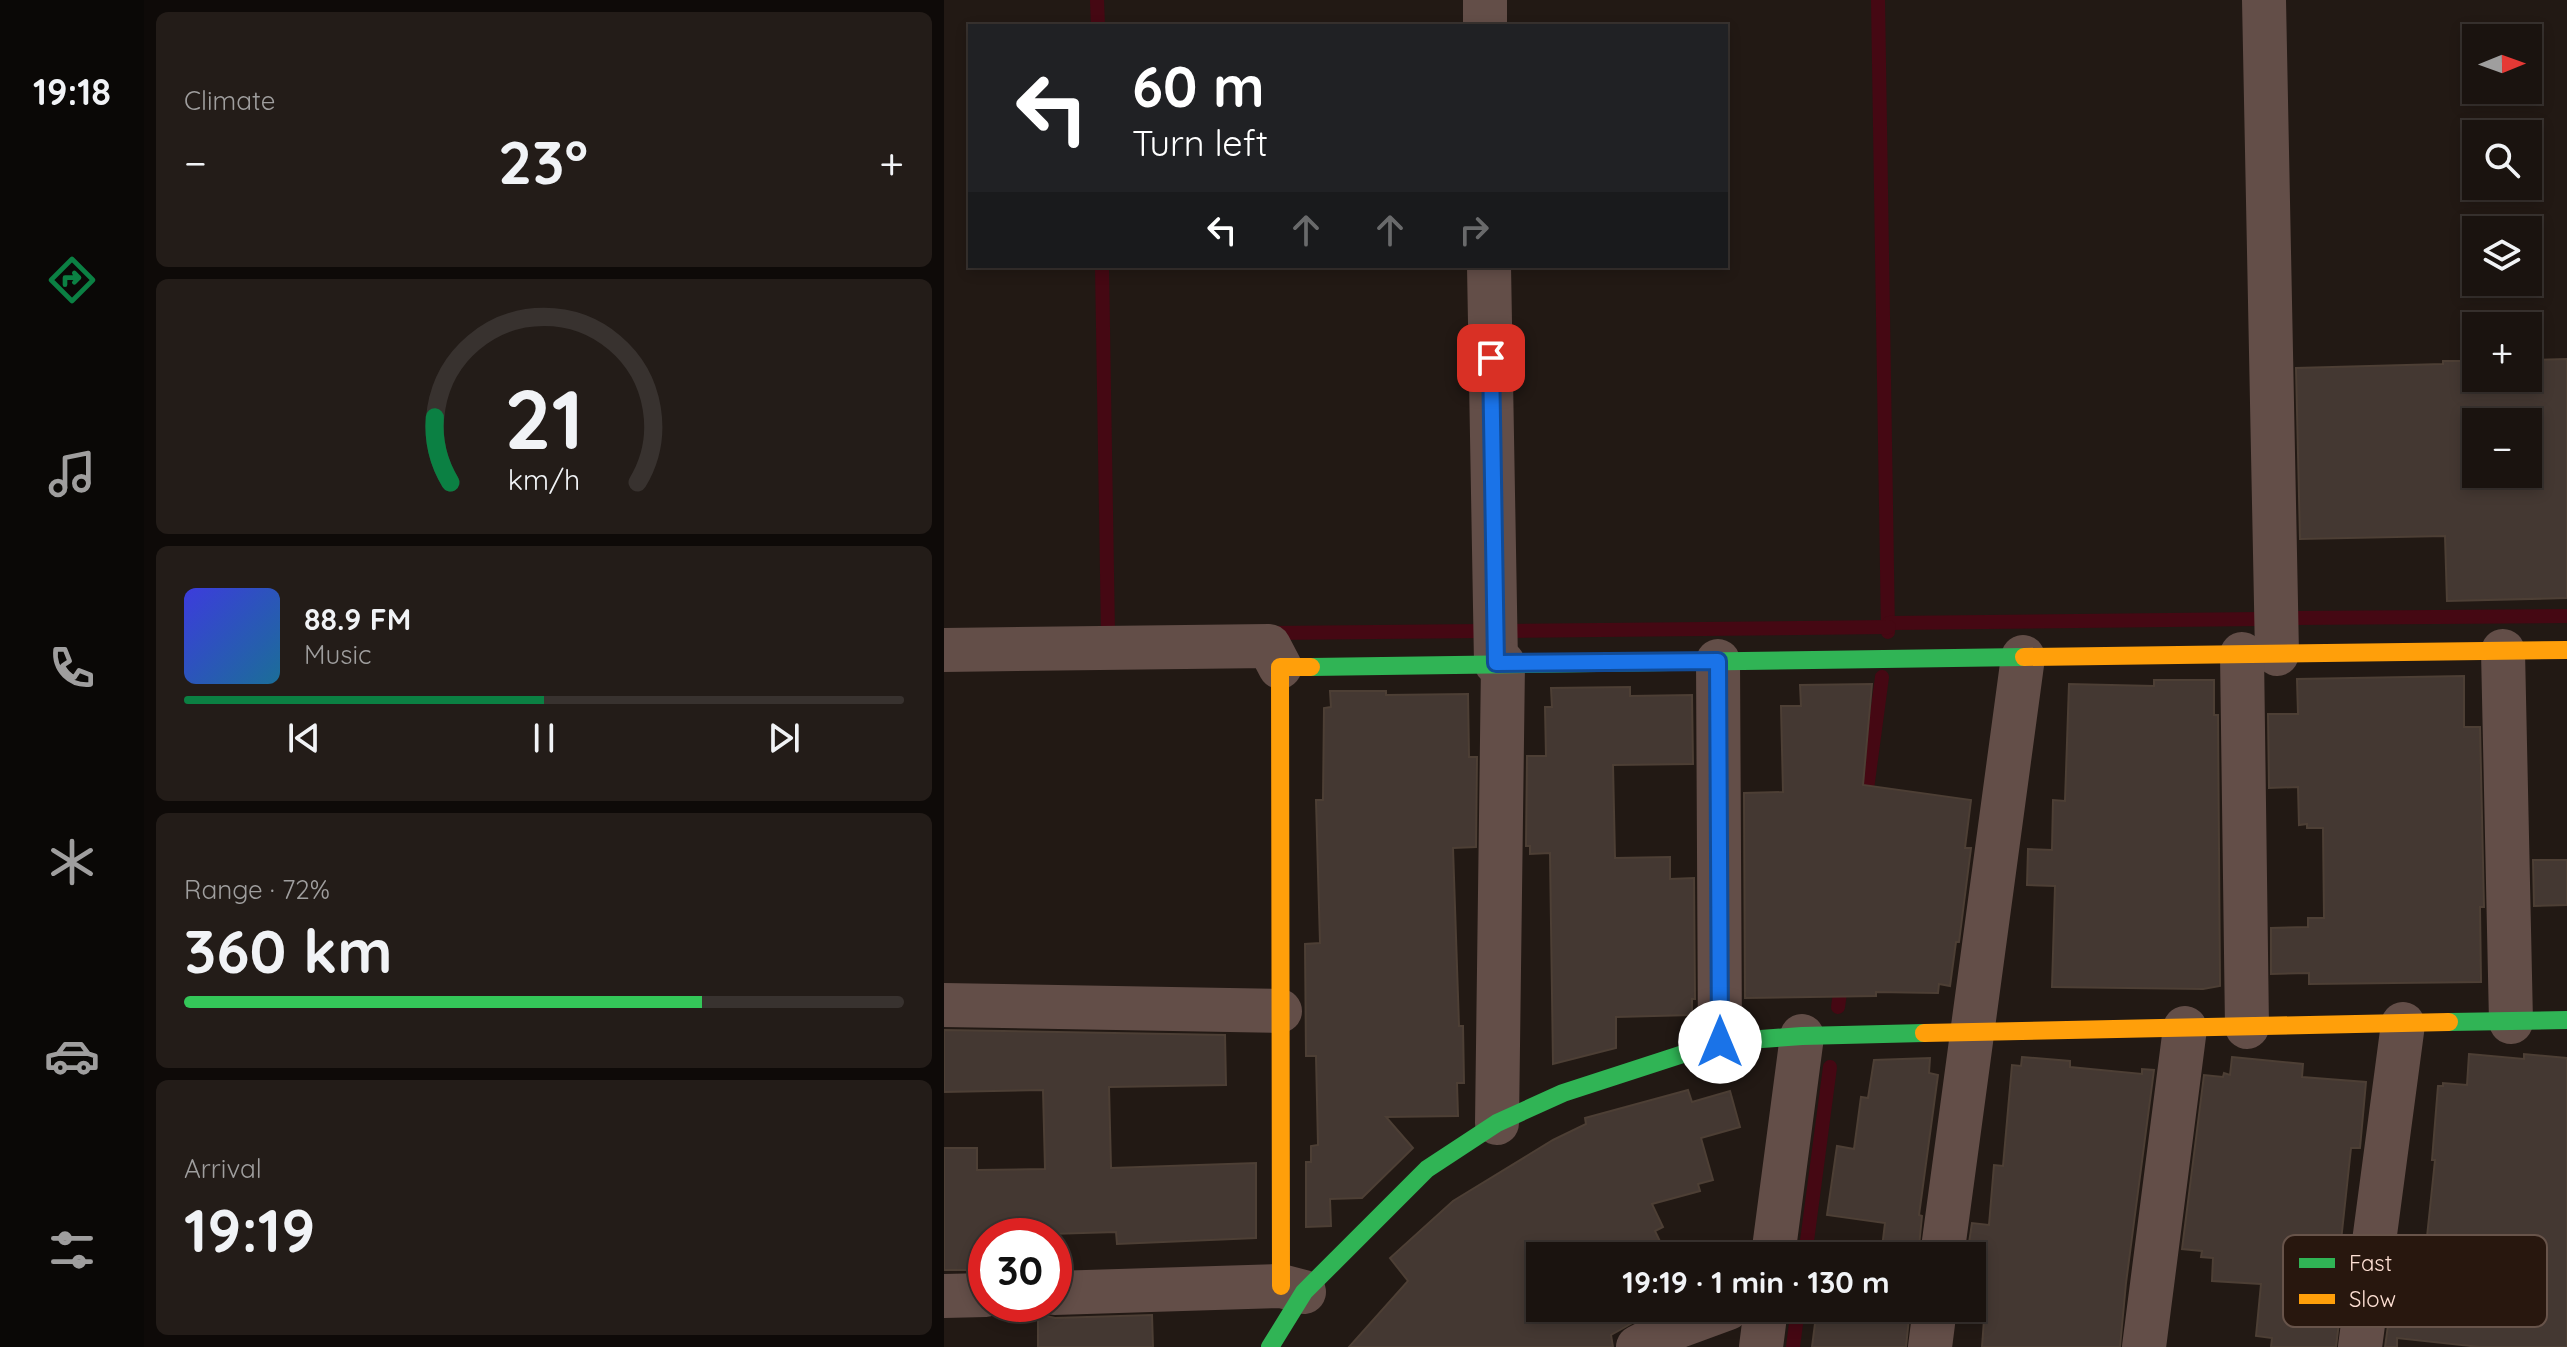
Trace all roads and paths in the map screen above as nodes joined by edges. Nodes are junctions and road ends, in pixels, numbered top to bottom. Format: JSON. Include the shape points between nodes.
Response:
{"nodes":[{"id":1,"x":1485,"y":0,"type":"edge"},
{"id":2,"x":2264,"y":0,"type":"edge"},
{"id":3,"x":1485,"y":24,"type":"edge"},
{"id":4,"x":1489,"y":268,"type":"edge"},
{"id":5,"x":944,"y":650,"type":"edge"},
{"id":6,"x":2567,"y":650,"type":"edge"},
{"id":7,"x":2503,"y":651,"type":"junction"},
{"id":8,"x":2260,"y":654,"type":"junction"},
{"id":9,"x":2023,"y":657,"type":"junction"},
{"id":10,"x":1718,"y":661,"type":"junction"},
{"id":11,"x":1500,"y":663,"type":"junction"},
{"id":12,"x":1280,"y":667,"type":"junction"},
{"id":13,"x":944,"y":1005,"type":"edge"},
{"id":14,"x":1280,"y":1011,"type":"junction"},
{"id":15,"x":2567,"y":1020,"type":"edge"},
{"id":16,"x":2511,"y":1022,"type":"junction"},
{"id":17,"x":2403,"y":1024,"type":"junction"},
{"id":18,"x":2247,"y":1027,"type":"junction"},
{"id":19,"x":2185,"y":1028,"type":"junction"},
{"id":20,"x":1972,"y":1033,"type":"junction"},
{"id":21,"x":1802,"y":1036,"type":"junction"},
{"id":22,"x":1720,"y":1042,"type":"junction"},
{"id":23,"x":1497,"y":1123,"type":"junction"},
{"id":24,"x":2375,"y":1235,"type":"edge"},
{"id":25,"x":1775,"y":1242,"type":"edge"},
{"id":26,"x":1944,"y":1242,"type":"edge"},
{"id":27,"x":1293,"y":1289,"type":"junction"},
{"id":28,"x":1072,"y":1293,"type":"edge"},
{"id":29,"x":968,"y":1295,"type":"edge"},
{"id":30,"x":944,"y":1296,"type":"edge"},
{"id":31,"x":1690,"y":1322,"type":"edge"},
{"id":32,"x":1764,"y":1322,"type":"edge"},
{"id":33,"x":1933,"y":1322,"type":"edge"},
{"id":34,"x":2363,"y":1327,"type":"edge"},
{"id":35,"x":1270,"y":1347,"type":"edge"},
{"id":36,"x":1638,"y":1347,"type":"edge"},
{"id":37,"x":1761,"y":1347,"type":"edge"},
{"id":38,"x":1930,"y":1347,"type":"edge"},
{"id":39,"x":2144,"y":1347,"type":"edge"},
{"id":40,"x":2360,"y":1347,"type":"edge"}],
"edges":[{"from":1,"to":3,"type":"street"},
{"from":2,"to":8,"type":"street"},
{"from":4,"to":11,"type":"street"},
{"from":5,"to":12,"type":"street","via":[[1269,646]]},
{"from":6,"to":7,"type":"street"},
{"from":7,"to":8,"type":"street"},
{"from":7,"to":16,"type":"street"},
{"from":8,"to":9,"type":"street"},
{"from":8,"to":18,"type":"street"},
{"from":9,"to":10,"type":"street"},
{"from":9,"to":20,"type":"street"},
{"from":10,"to":11,"type":"street"},
{"from":10,"to":22,"type":"street"},
{"from":11,"to":12,"type":"street"},
{"from":11,"to":23,"type":"street"},
{"from":12,"to":14,"type":"street"},
{"from":13,"to":14,"type":"street"},
{"from":14,"to":27,"type":"street"},
{"from":15,"to":16,"type":"street"},
{"from":16,"to":17,"type":"street"},
{"from":17,"to":18,"type":"street"},
{"from":17,"to":24,"type":"street"},
{"from":18,"to":19,"type":"street"},
{"from":19,"to":20,"type":"street"},
{"from":19,"to":39,"type":"street"},
{"from":20,"to":21,"type":"street"},
{"from":20,"to":26,"type":"street"},
{"from":21,"to":22,"type":"street"},
{"from":21,"to":25,"type":"street"},
{"from":22,"to":23,"type":"street","via":[[1563,1093]]},
{"from":23,"to":27,"type":"street","via":[[1427,1169]]},
{"from":27,"to":28,"type":"street"},
{"from":27,"to":35,"type":"street"},
{"from":29,"to":30,"type":"street"},
{"from":31,"to":36,"type":"street"},
{"from":32,"to":37,"type":"street"},
{"from":33,"to":38,"type":"street"},
{"from":34,"to":40,"type":"street"}]}
